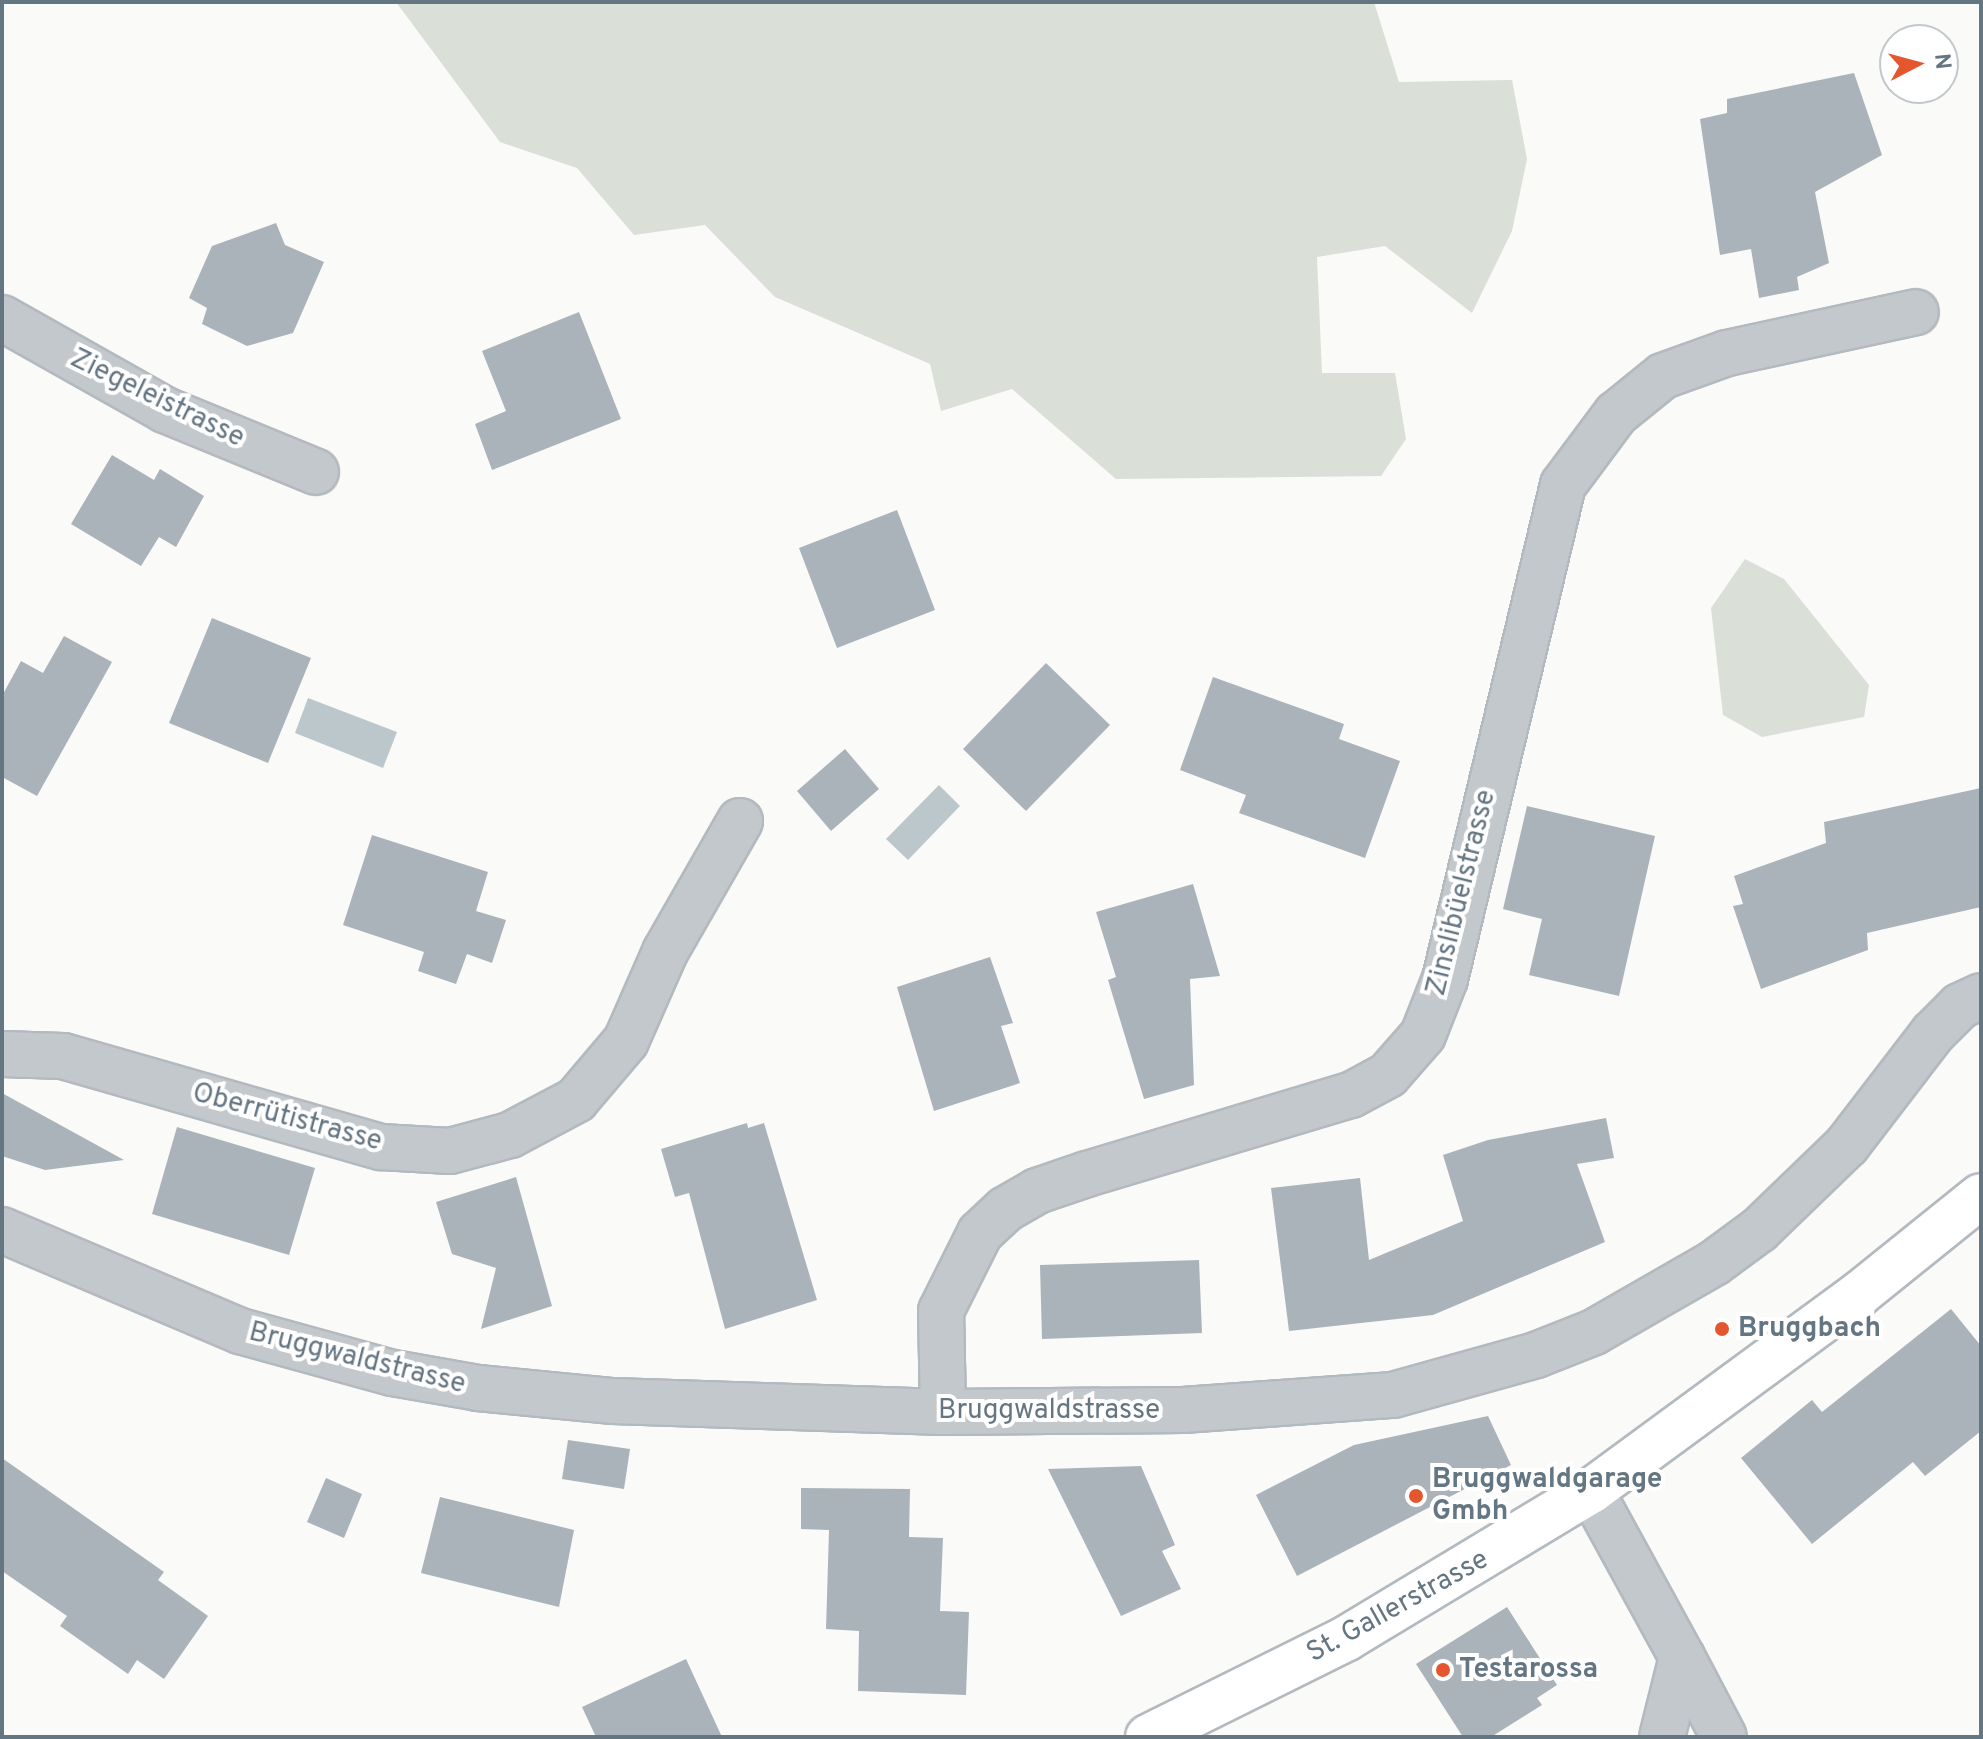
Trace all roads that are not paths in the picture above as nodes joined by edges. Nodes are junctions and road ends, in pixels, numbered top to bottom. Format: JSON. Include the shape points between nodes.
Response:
{"nodes":[{"id":1,"x":1916,"y":312,"type":"dead end"},
{"id":2,"x":2,"y":318,"type":"edge"},
{"id":3,"x":316,"y":472,"type":"dead end"},
{"id":4,"x":740,"y":821,"type":"dead end"},
{"id":5,"x":1981,"y":996,"type":"edge"},
{"id":6,"x":2,"y":1054,"type":"edge"},
{"id":7,"x":1981,"y":1196,"type":"edge"},
{"id":8,"x":2,"y":1230,"type":"edge"},
{"id":9,"x":943,"y":1412,"type":"junction"},
{"id":10,"x":1591,"y":1491,"type":"junction"},
{"id":11,"x":1682,"y":1657,"type":"junction"},
{"id":12,"x":1148,"y":1737,"type":"edge"},
{"id":13,"x":1662,"y":1737,"type":"edge"},
{"id":14,"x":1724,"y":1737,"type":"edge"}],
"edges":[{"from":1,"to":9,"type":"street","name":"Zinslibüelstrasse","via":[[1727,353],[1663,376],[1616,414],[1563,485],[1445,979],[1423,1035],[1388,1075],[1351,1095],[1087,1174],[1037,1191],[1006,1209],[980,1233],[941,1311]]},
{"from":2,"to":3,"type":"street","name":"Ziegeleistrasse","via":[[165,410]]},
{"from":4,"to":6,"type":"street","name":"Oberrütistrasse","via":[[665,952],[626,1041],[576,1100],[510,1135],[450,1151],[381,1147],[63,1056]]},
{"from":5,"to":9,"type":"street","name":"Bruggwaldstrasse","via":[[1960,1006],[1933,1033],[1847,1145],[1759,1230],[1649,1304],[1536,1355],[1393,1395],[1326,1402],[1183,1410]]},
{"from":7,"to":10,"type":"main road","name":"St. Gallerstrasse","via":[[1798,1340]]},
{"from":8,"to":9,"type":"street","name":"Bruggwaldstrasse","via":[[240,1331],[393,1373],[478,1388],[613,1401]]},
{"from":10,"to":11,"type":"street"},
{"from":10,"to":12,"type":"main road","name":"St. Gallerstrasse","via":[[1347,1638]]},
{"from":11,"to":13,"type":"street"},
{"from":11,"to":14,"type":"street"}]}
